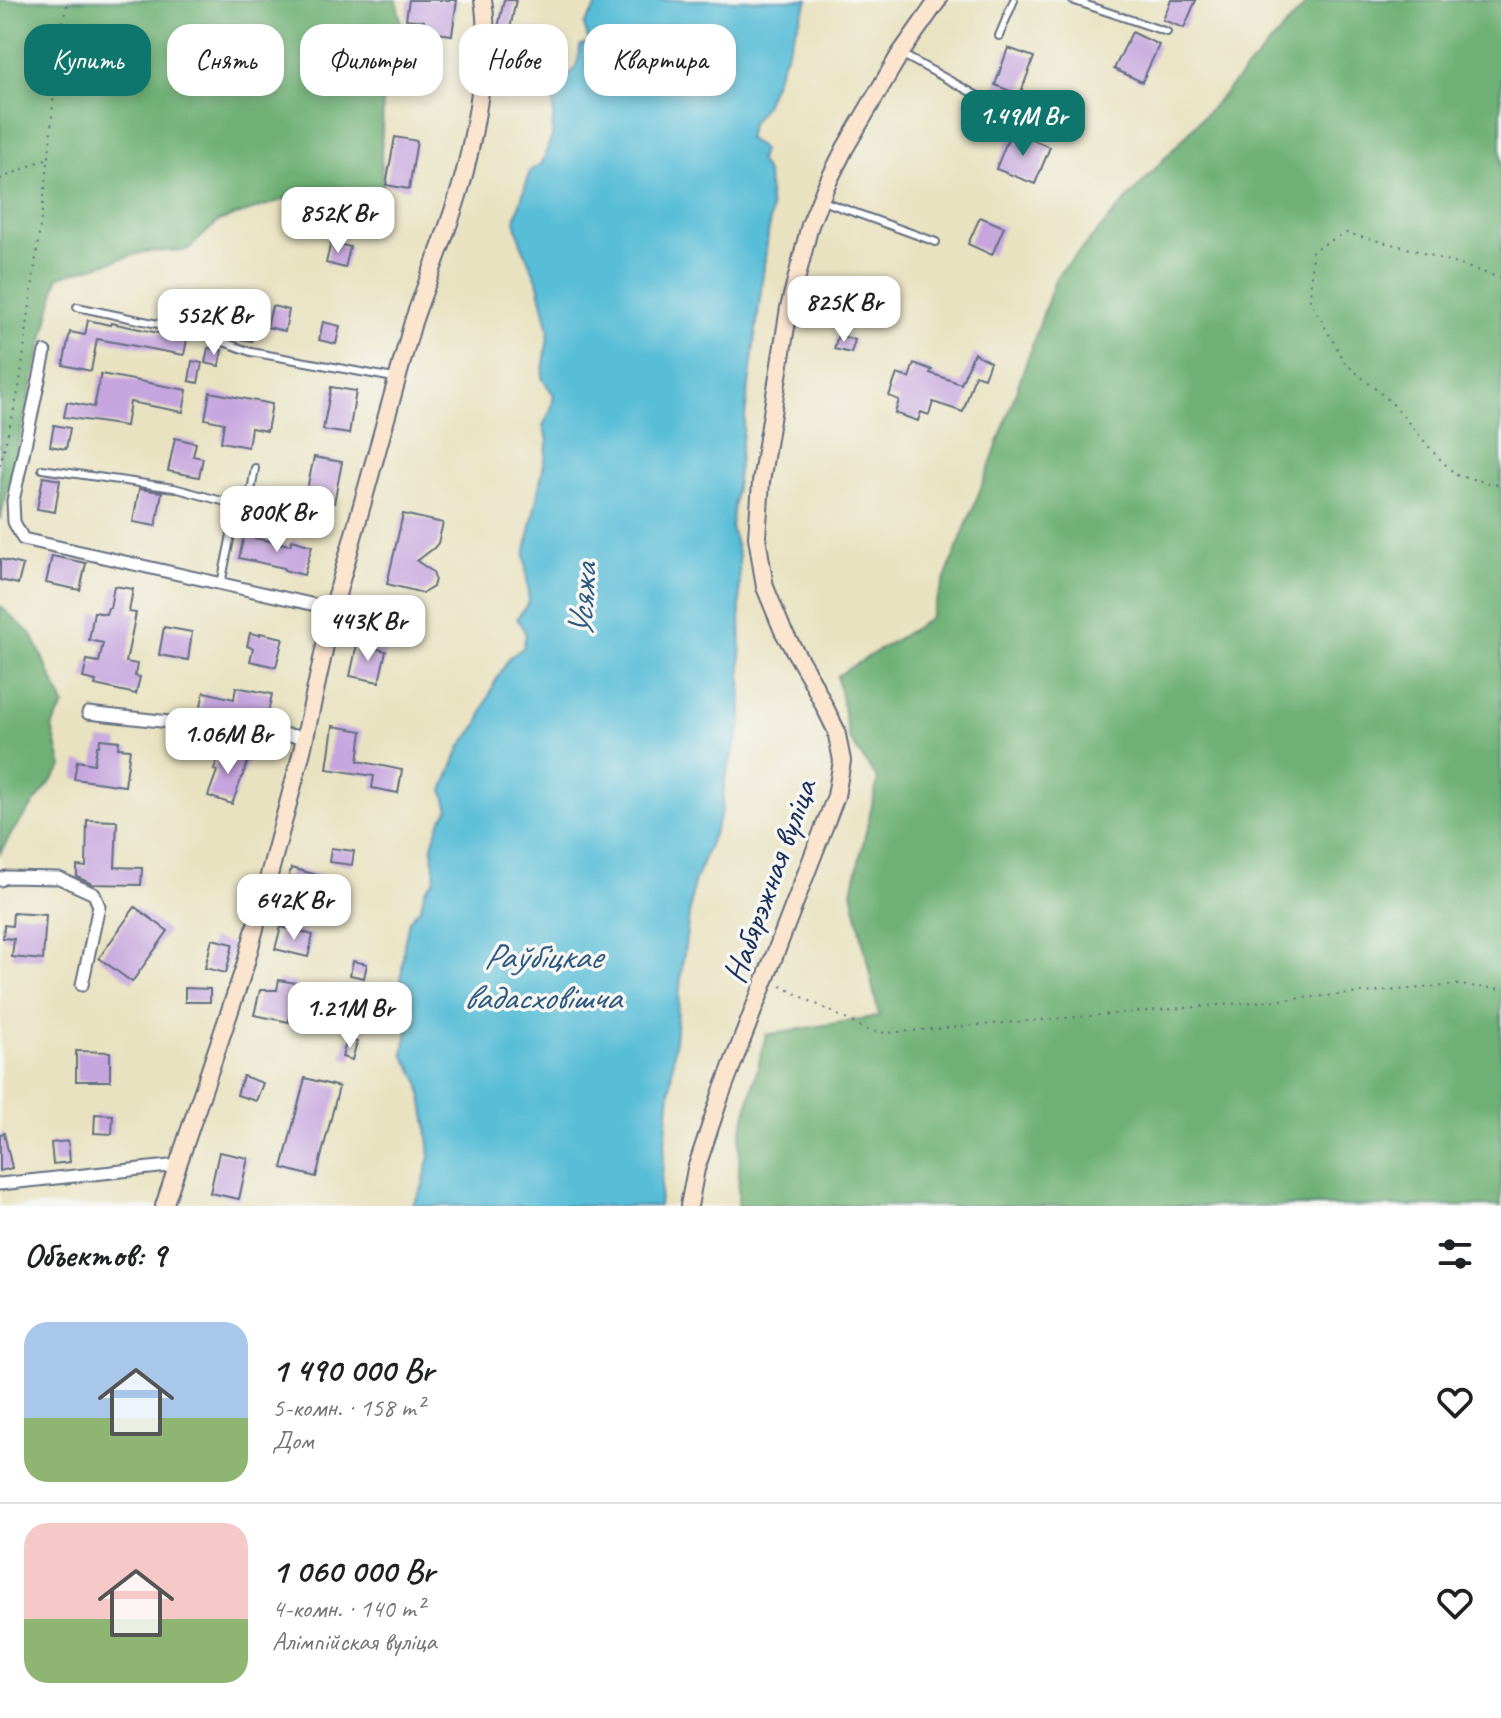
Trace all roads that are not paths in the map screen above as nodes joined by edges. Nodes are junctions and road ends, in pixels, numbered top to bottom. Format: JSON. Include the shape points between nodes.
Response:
{"nodes":[{"id":1,"x":483,"y":0,"type":"edge"},
{"id":2,"x":938,"y":0,"type":"edge"},
{"id":3,"x":1014,"y":0,"type":"edge"},
{"id":4,"x":1072,"y":0,"type":"edge"},
{"id":5,"x":1167,"y":32,"type":"dead end"},
{"id":6,"x":999,"y":36,"type":"dead end"},
{"id":7,"x":900,"y":54,"type":"junction"},
{"id":8,"x":1042,"y":131,"type":"dead end"},
{"id":9,"x":820,"y":200,"type":"junction"},
{"id":10,"x":936,"y":242,"type":"dead end"},
{"id":11,"x":77,"y":307,"type":"dead end"},
{"id":12,"x":45,"y":352,"type":"dead end"},
{"id":13,"x":398,"y":379,"type":"junction"},
{"id":14,"x":255,"y":468,"type":"dead end"},
{"id":15,"x":42,"y":469,"type":"dead end"},
{"id":16,"x":237,"y":505,"type":"junction"},
{"id":17,"x":221,"y":584,"type":"junction"},
{"id":18,"x":333,"y":609,"type":"junction"},
{"id":19,"x":88,"y":713,"type":"dead end"},
{"id":20,"x":305,"y":737,"type":"junction"},
{"id":21,"x":0,"y":880,"type":"edge"},
{"id":22,"x":82,"y":985,"type":"dead end"},
{"id":23,"x":178,"y":1165,"type":"junction"},
{"id":24,"x":0,"y":1184,"type":"edge"},
{"id":25,"x":164,"y":1206,"type":"edge"},
{"id":26,"x":689,"y":1206,"type":"edge"}],
"edges":[{"from":1,"to":13,"type":"street","via":[[485,55],[465,172]]},
{"from":2,"to":7,"type":"street","name":"Набярэжная вуліца"},
{"from":3,"to":6,"type":"lane"},
{"from":4,"to":5,"type":"lane"},
{"from":7,"to":8,"type":"lane"},
{"from":7,"to":9,"type":"street","name":"Набярэжная вуліца"},
{"from":9,"to":10,"type":"lane"},
{"from":9,"to":26,"type":"street","name":"Набярэжная вуліца","via":[[789,308],[757,537],[765,587],[836,730],[842,761],[836,796],[721,1094]]},
{"from":11,"to":13,"type":"lane","via":[[196,332],[251,352]]},
{"from":12,"to":17,"type":"street","via":[[13,501],[14,522],[23,539]]},
{"from":13,"to":18,"type":"street"},
{"from":14,"to":16,"type":"lane","via":[[251,491]]},
{"from":15,"to":16,"type":"lane","via":[[174,488]]},
{"from":16,"to":17,"type":"lane"},
{"from":17,"to":18,"type":"street"},
{"from":18,"to":20,"type":"street"},
{"from":19,"to":20,"type":"street"},
{"from":20,"to":23,"type":"street","via":[[245,966]]},
{"from":21,"to":22,"type":"street","via":[[59,878],[94,894],[99,906]]},
{"from":23,"to":24,"type":"street"},
{"from":23,"to":25,"type":"street"}]}
